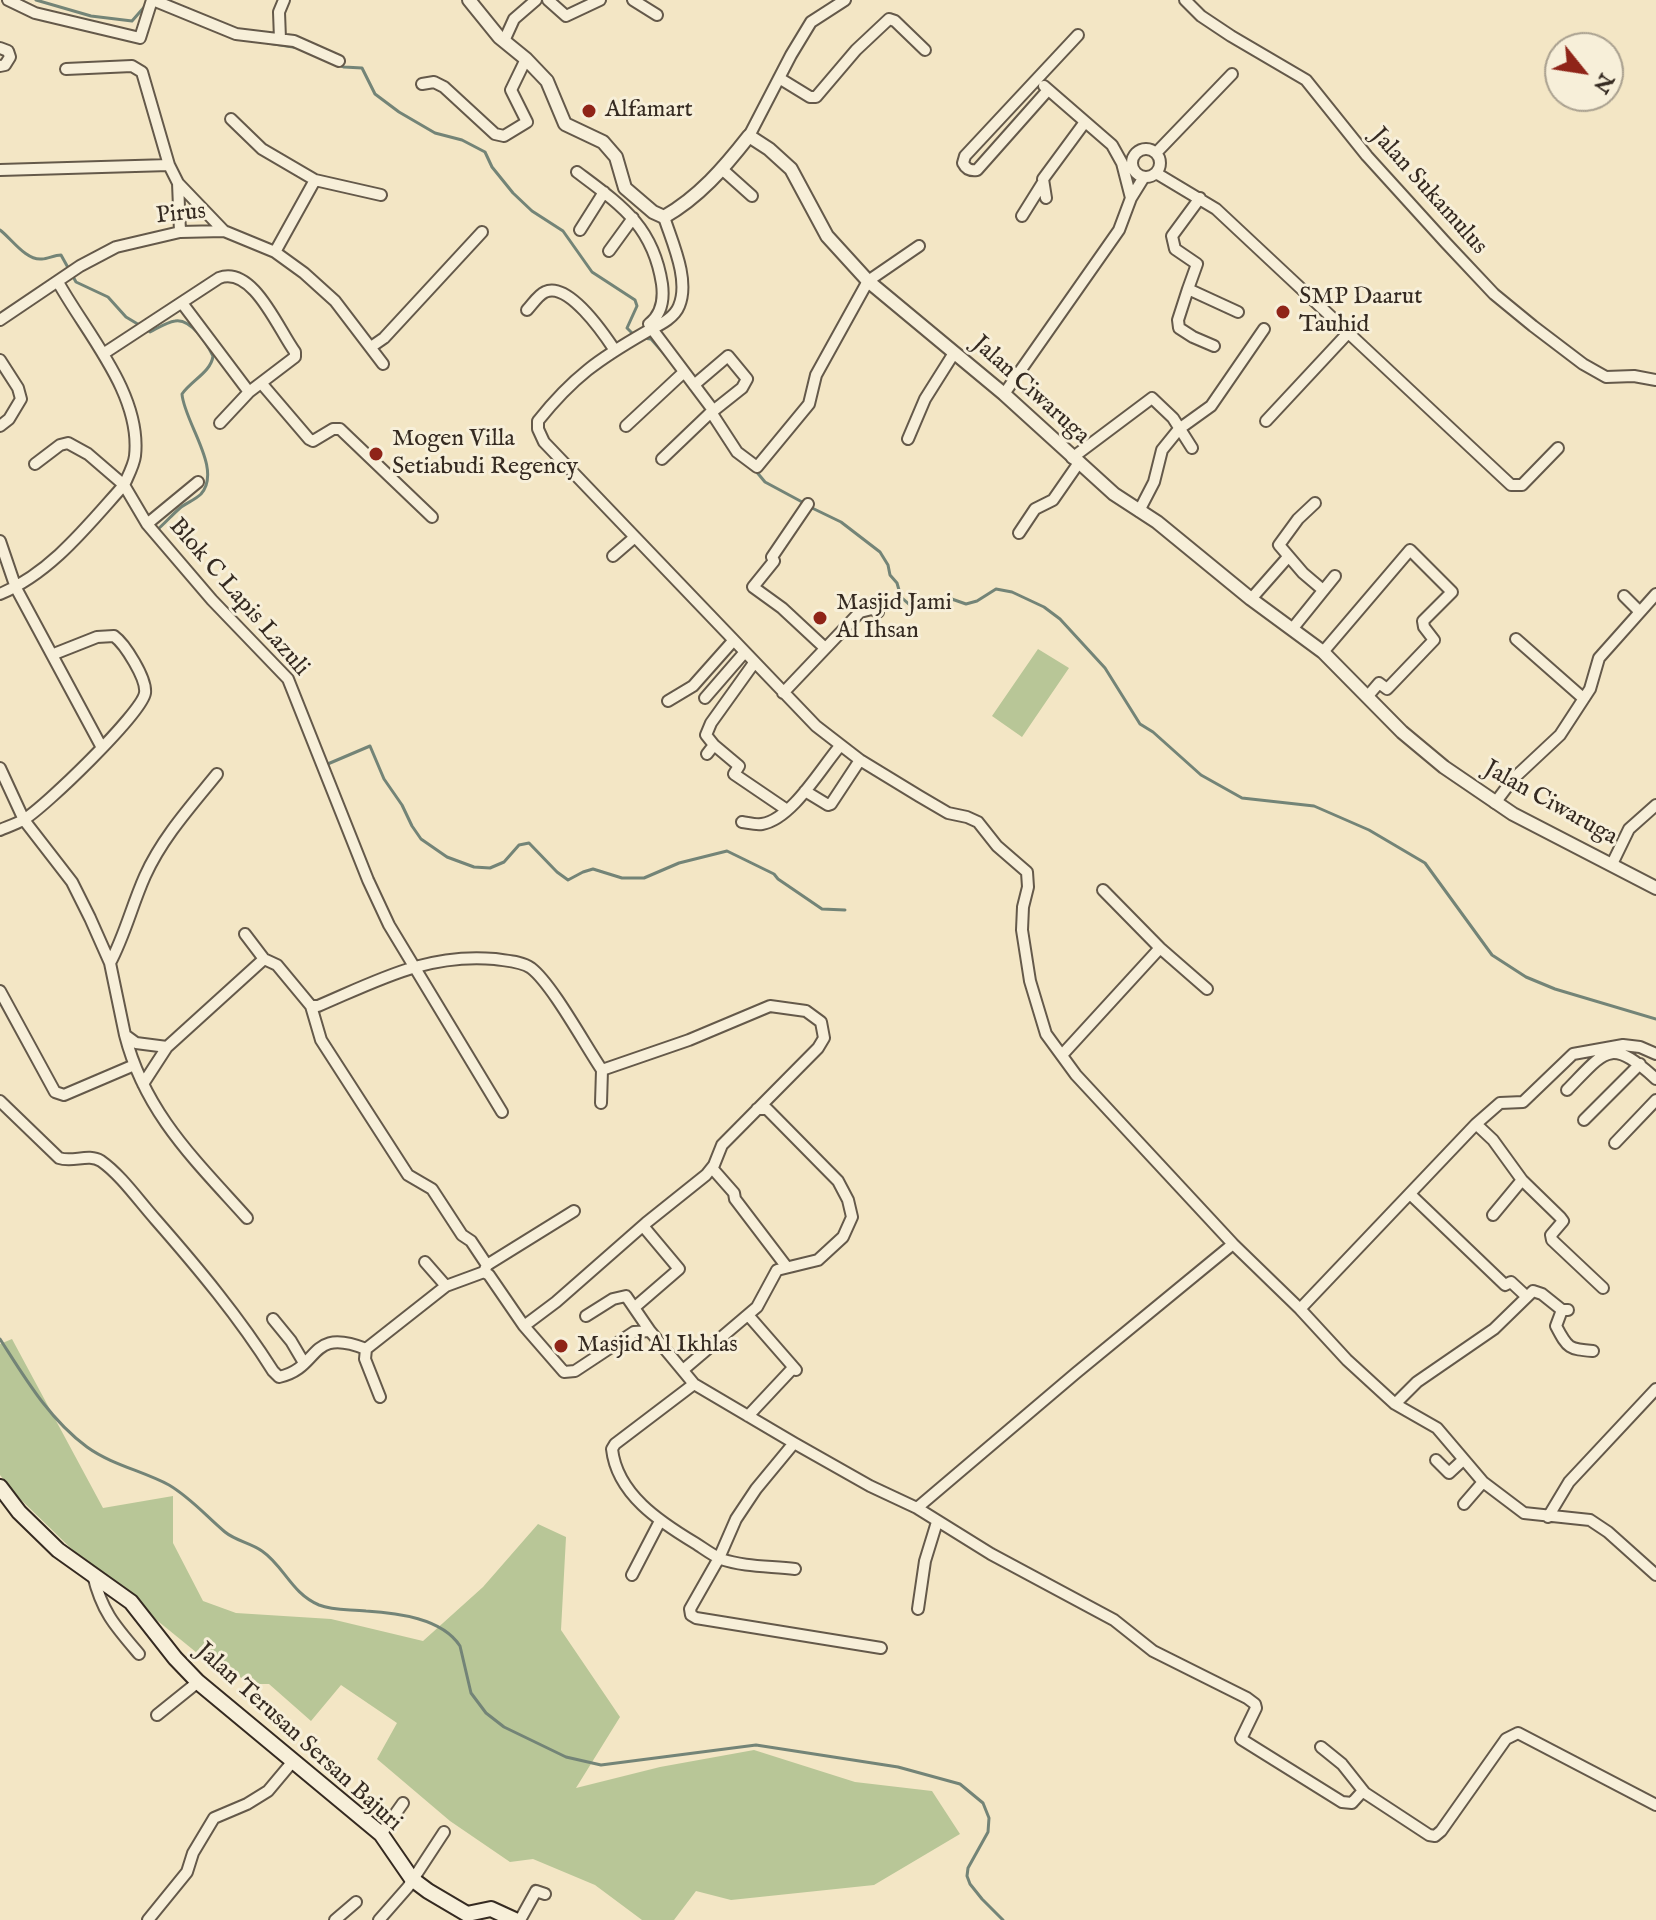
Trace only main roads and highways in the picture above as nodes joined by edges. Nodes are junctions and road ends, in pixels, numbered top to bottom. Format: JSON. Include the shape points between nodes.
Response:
{"nodes":[{"id":1,"x":0,"y":1487,"type":"edge"},
{"id":2,"x":488,"y":1915,"type":"edge"},
{"id":3,"x":517,"y":1920,"type":"edge"}],
"edges":[{"from":1,"to":2,"type":"main road","name":"Jalan Terusan Sersan Bajuri","via":[[58,1550],[131,1602],[198,1682],[381,1834],[412,1879],[467,1914]]},
{"from":2,"to":3,"type":"main road","name":"Jalan Terusan Sersan Bajuri"}]}
